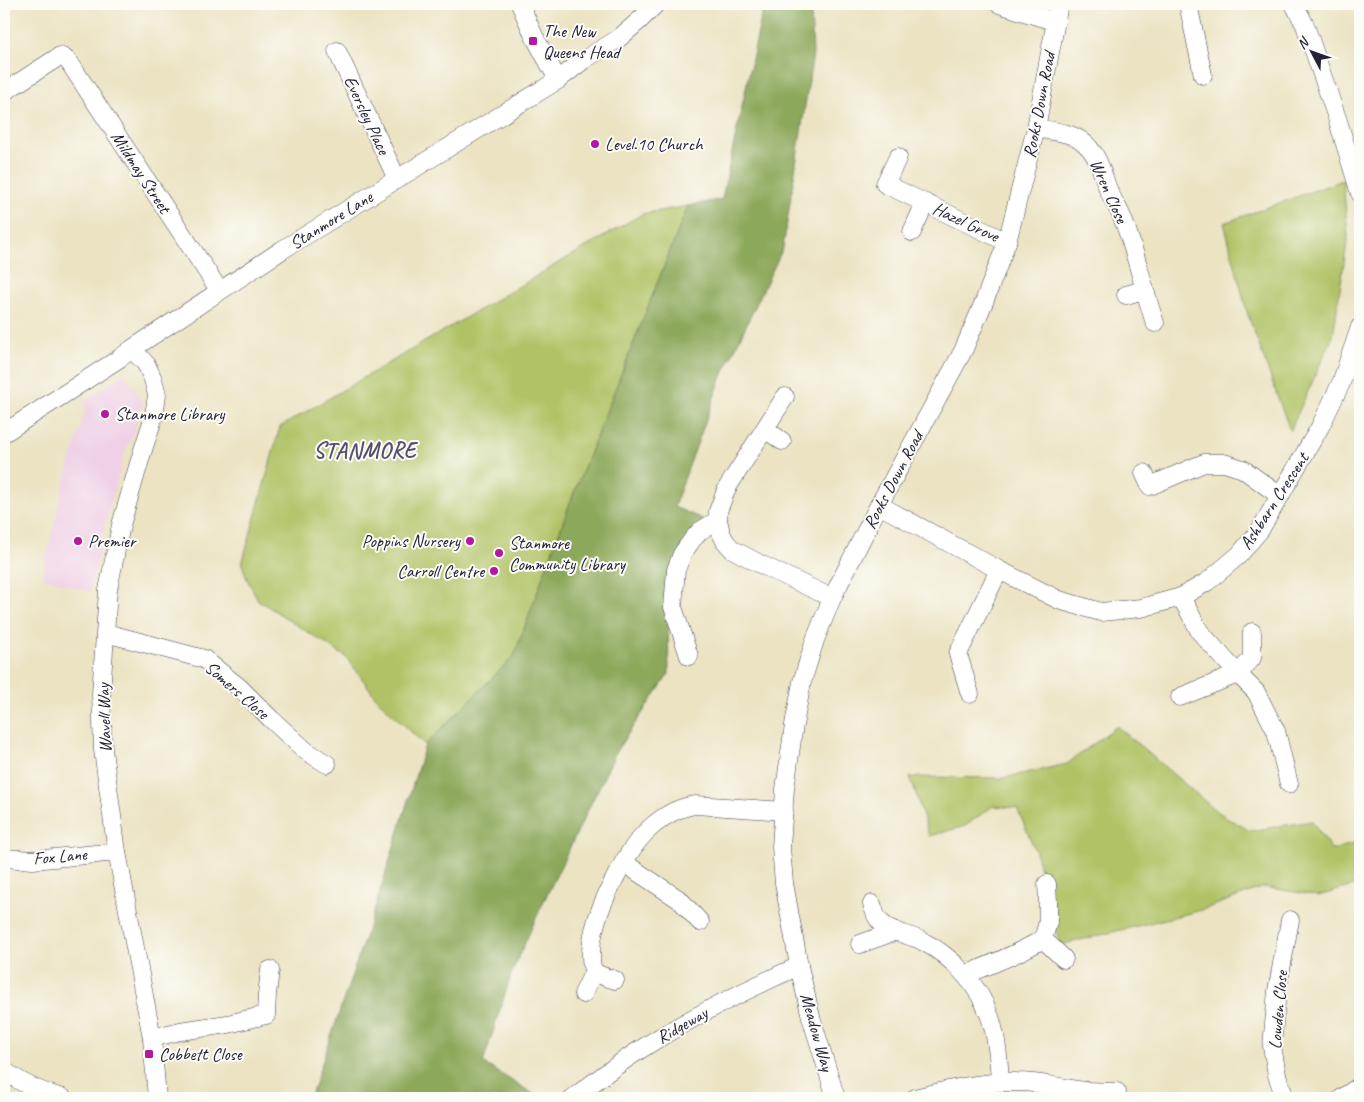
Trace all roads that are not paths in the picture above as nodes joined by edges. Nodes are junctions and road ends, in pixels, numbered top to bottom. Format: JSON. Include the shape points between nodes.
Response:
{"nodes":[{"id":1,"x":520,"y":4,"type":"edge"},
{"id":2,"x":656,"y":4,"type":"edge"},
{"id":3,"x":999,"y":4,"type":"edge"},
{"id":4,"x":1059,"y":4,"type":"edge"},
{"id":5,"x":1188,"y":4,"type":"edge"},
{"id":6,"x":1294,"y":4,"type":"edge"},
{"id":7,"x":1056,"y":22,"type":"junction"},
{"id":8,"x":338,"y":51,"type":"dead end"},
{"id":9,"x":1203,"y":75,"type":"dead end"},
{"id":10,"x":558,"y":80,"type":"junction"},
{"id":11,"x":4,"y":92,"type":"edge"},
{"id":12,"x":1036,"y":128,"type":"junction"},
{"id":13,"x":898,"y":157,"type":"dead end"},
{"id":14,"x":398,"y":179,"type":"junction"},
{"id":15,"x":1360,"y":192,"type":"edge"},
{"id":16,"x":925,"y":203,"type":"junction"},
{"id":17,"x":912,"y":232,"type":"dead end"},
{"id":18,"x":1007,"y":242,"type":"junction"},
{"id":19,"x":219,"y":290,"type":"junction"},
{"id":20,"x":1144,"y":290,"type":"junction"},
{"id":21,"x":1126,"y":295,"type":"dead end"},
{"id":22,"x":1155,"y":323,"type":"dead end"},
{"id":23,"x":1360,"y":327,"type":"edge"},
{"id":24,"x":132,"y":349,"type":"junction"},
{"id":25,"x":785,"y":397,"type":"dead end"},
{"id":26,"x":765,"y":429,"type":"junction"},
{"id":27,"x":4,"y":433,"type":"edge"},
{"id":28,"x":782,"y":441,"type":"dead end"},
{"id":29,"x":1144,"y":473,"type":"dead end"},
{"id":30,"x":1280,"y":496,"type":"junction"},
{"id":31,"x":879,"y":505,"type":"junction"},
{"id":32,"x":718,"y":520,"type":"junction"},
{"id":33,"x":999,"y":570,"type":"junction"},
{"id":34,"x":1181,"y":597,"type":"junction"},
{"id":35,"x":832,"y":598,"type":"junction"},
{"id":36,"x":1252,"y":632,"type":"dead end"},
{"id":37,"x":106,"y":633,"type":"junction"},
{"id":38,"x":689,"y":656,"type":"dead end"},
{"id":39,"x":1238,"y":674,"type":"junction"},
{"id":40,"x":970,"y":694,"type":"dead end"},
{"id":41,"x":1180,"y":697,"type":"dead end"},
{"id":42,"x":327,"y":764,"type":"dead end"},
{"id":43,"x":1289,"y":784,"type":"dead end"},
{"id":44,"x":784,"y":811,"type":"junction"},
{"id":45,"x":117,"y":852,"type":"junction"},
{"id":46,"x":4,"y":858,"type":"edge"},
{"id":47,"x":624,"y":863,"type":"junction"},
{"id":48,"x":1047,"y":884,"type":"dead end"},
{"id":49,"x":872,"y":904,"type":"dead end"},
{"id":50,"x":1290,"y":920,"type":"dead end"},
{"id":51,"x":700,"y":922,"type":"dead end"},
{"id":52,"x":896,"y":931,"type":"junction"},
{"id":53,"x":1043,"y":939,"type":"junction"},
{"id":54,"x":860,"y":944,"type":"dead end"},
{"id":55,"x":1064,"y":959,"type":"dead end"},
{"id":56,"x":799,"y":966,"type":"junction"},
{"id":57,"x":270,"y":970,"type":"dead end"},
{"id":58,"x":594,"y":971,"type":"junction"},
{"id":59,"x":965,"y":975,"type":"junction"},
{"id":60,"x":616,"y":980,"type":"dead end"},
{"id":61,"x":583,"y":994,"type":"dead end"},
{"id":62,"x":152,"y":1038,"type":"junction"},
{"id":63,"x":4,"y":1070,"type":"edge"},
{"id":64,"x":1000,"y":1082,"type":"junction"},
{"id":65,"x":1360,"y":1086,"type":"edge"},
{"id":66,"x":1117,"y":1092,"type":"dead end"},
{"id":67,"x":1085,"y":1095,"type":"edge"},
{"id":68,"x":63,"y":1098,"type":"edge"},
{"id":69,"x":157,"y":1098,"type":"edge"},
{"id":70,"x":573,"y":1098,"type":"edge"},
{"id":71,"x":836,"y":1098,"type":"edge"},
{"id":72,"x":915,"y":1098,"type":"edge"},
{"id":73,"x":1285,"y":1098,"type":"edge"},
{"id":74,"x":1342,"y":1098,"type":"edge"}],
"edges":[{"from":1,"to":10,"type":"street"},
{"from":2,"to":10,"type":"street","name":"Stanmore Lane","via":[[618,39]]},
{"from":3,"to":7,"type":"street"},
{"from":4,"to":7,"type":"street","name":"Rooks Down Road"},
{"from":5,"to":9,"type":"street"},
{"from":6,"to":15,"type":"street","via":[[1305,25]]},
{"from":7,"to":12,"type":"street","name":"Rooks Down Road"},
{"from":8,"to":14,"type":"street","name":"Eversley Place"},
{"from":10,"to":14,"type":"street","name":"Stanmore Lane"},
{"from":11,"to":19,"type":"street","name":"Mildmay Street","via":[[60,56],[69,62]]},
{"from":12,"to":18,"type":"street","name":"Rooks Down Road"},
{"from":12,"to":20,"type":"street","name":"Wren Close","via":[[1071,135],[1084,142],[1094,154],[1122,217]]},
{"from":13,"to":16,"type":"street","name":"Hazel Grove","via":[[885,184]]},
{"from":14,"to":19,"type":"street","name":"Stanmore Lane"},
{"from":16,"to":17,"type":"street","name":"Hazel Grove"},
{"from":16,"to":18,"type":"street","name":"Hazel Grove"},
{"from":18,"to":31,"type":"street","name":"Rooks Down Road","via":[[963,350]]},
{"from":19,"to":24,"type":"street","name":"Stanmore Lane"},
{"from":20,"to":21,"type":"street"},
{"from":20,"to":22,"type":"street","name":"Wren Close"},
{"from":23,"to":30,"type":"street","name":"Ashbarn Crescent","via":[[1341,382],[1320,427]]},
{"from":24,"to":27,"type":"street","name":"Stanmore Lane"},
{"from":24,"to":37,"type":"street","name":"Wavell Way","via":[[146,364],[157,396],[121,525],[108,590]]},
{"from":25,"to":26,"type":"street"},
{"from":26,"to":28,"type":"street"},
{"from":26,"to":32,"type":"street","via":[[727,488]]},
{"from":29,"to":30,"type":"street","via":[[1150,486],[1204,463],[1224,463],[1243,469]]},
{"from":30,"to":34,"type":"street","name":"Ashbarn Crescent","via":[[1260,530],[1239,555],[1207,582]]},
{"from":31,"to":33,"type":"street","name":"Ashbarn Crescent"},
{"from":31,"to":35,"type":"street","name":"Rooks Down Road"},
{"from":32,"to":35,"type":"street","via":[[721,533],[732,549]]},
{"from":32,"to":38,"type":"street","via":[[692,540],[676,570],[673,607]]},
{"from":33,"to":34,"type":"street","name":"Ashbarn Crescent","via":[[1059,600],[1101,612],[1141,608]]},
{"from":33,"to":40,"type":"street","via":[[958,654]]},
{"from":34,"to":39,"type":"street","via":[[1200,632]]},
{"from":35,"to":44,"type":"street","name":"Rooks Down Road","via":[[802,682]]},
{"from":36,"to":39,"type":"street","via":[[1252,658]]},
{"from":37,"to":42,"type":"street","name":"Somers Close","via":[[204,659],[240,688],[306,751]]},
{"from":37,"to":45,"type":"street","name":"Wavell Way","via":[[101,694],[103,750]]},
{"from":39,"to":41,"type":"street"},
{"from":39,"to":43,"type":"street","via":[[1256,692],[1276,730]]},
{"from":44,"to":47,"type":"street","via":[[685,806],[647,830]]},
{"from":44,"to":56,"type":"street","name":"Rooks Down Road","via":[[781,847],[784,883]]},
{"from":45,"to":46,"type":"street","name":"Fox Lane","via":[[33,860]]},
{"from":45,"to":62,"type":"street","name":"Wavell Way"},
{"from":47,"to":51,"type":"street","via":[[680,900]]},
{"from":47,"to":58,"type":"street","via":[[593,932]]},
{"from":48,"to":53,"type":"street","via":[[1048,922]]},
{"from":49,"to":52,"type":"street","via":[[884,925]]},
{"from":50,"to":73,"type":"street","name":"Lowden Close","via":[[1277,991],[1272,1046]]},
{"from":52,"to":54,"type":"street"},
{"from":52,"to":59,"type":"street","via":[[921,940],[944,954]]},
{"from":53,"to":55,"type":"street"},
{"from":53,"to":59,"type":"street"},
{"from":56,"to":70,"type":"street","name":"Ridgeway","via":[[669,1031]]},
{"from":56,"to":71,"type":"street","name":"Meadow Way"},
{"from":57,"to":62,"type":"street","via":[[266,1015]]},
{"from":58,"to":60,"type":"street"},
{"from":58,"to":61,"type":"street"},
{"from":59,"to":64,"type":"street","via":[[990,1018],[999,1058]]},
{"from":62,"to":69,"type":"street","name":"Wavell Way"},
{"from":63,"to":68,"type":"street","via":[[42,1092]]},
{"from":64,"to":67,"type":"street","via":[[1035,1083]]},
{"from":64,"to":72,"type":"street"},
{"from":65,"to":74,"type":"street"},
{"from":66,"to":67,"type":"street"}]}
